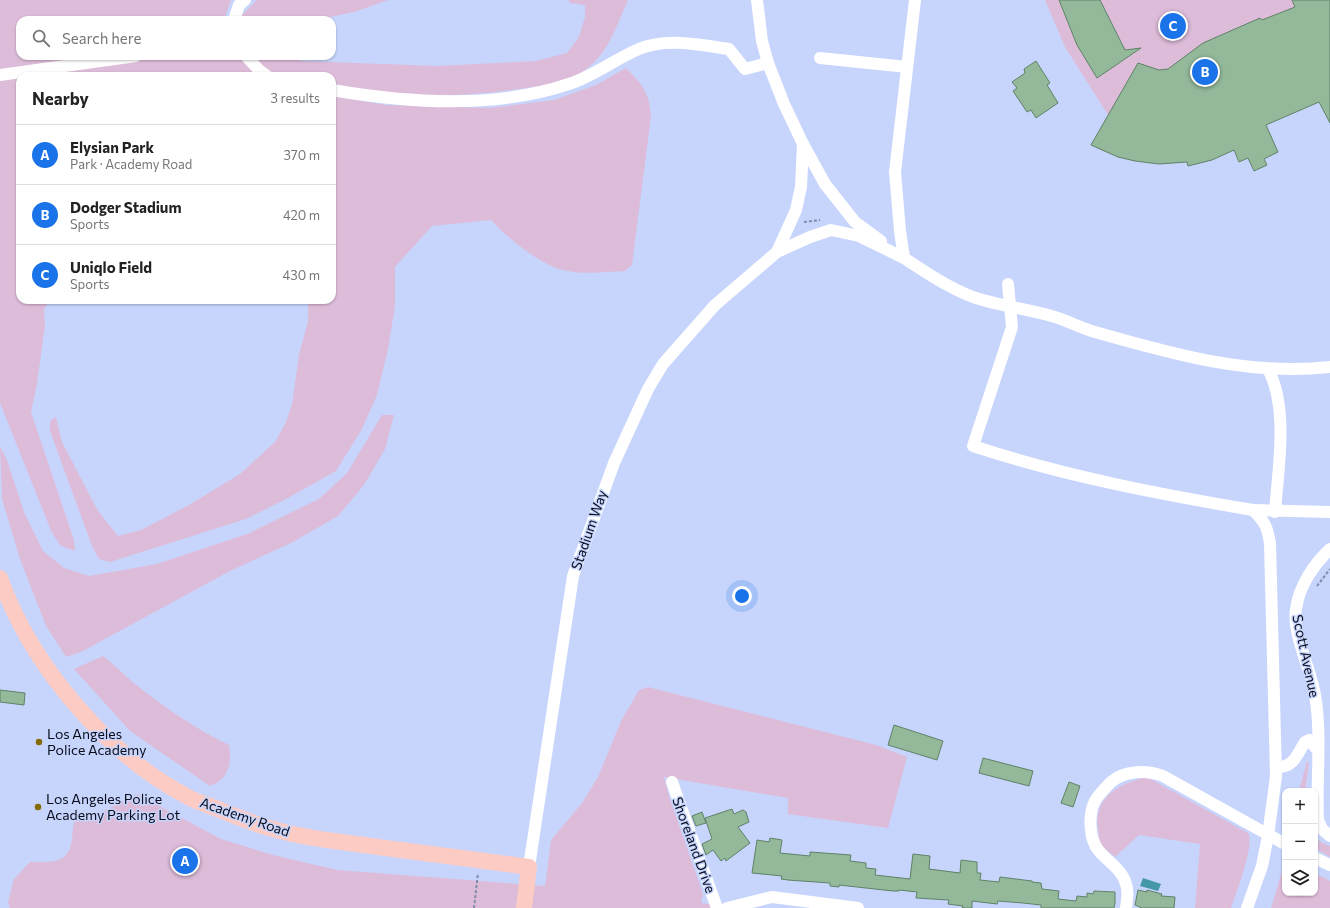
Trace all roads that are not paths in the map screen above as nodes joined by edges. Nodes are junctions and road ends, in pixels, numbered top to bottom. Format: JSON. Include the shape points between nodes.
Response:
{"nodes":[{"id":1,"x":245,"y":0,"type":"edge"},
{"id":2,"x":757,"y":0,"type":"edge"},
{"id":3,"x":915,"y":0,"type":"edge"},
{"id":4,"x":235,"y":16,"type":"edge"},
{"id":5,"x":820,"y":58,"type":"dead end"},
{"id":6,"x":107,"y":60,"type":"edge"},
{"id":7,"x":250,"y":60,"type":"edge"},
{"id":8,"x":768,"y":63,"type":"junction"},
{"id":9,"x":907,"y":67,"type":"junction"},
{"id":10,"x":21,"y":72,"type":"edge"},
{"id":11,"x":262,"y":72,"type":"edge"},
{"id":12,"x":16,"y":73,"type":"edge"},
{"id":13,"x":0,"y":75,"type":"edge"},
{"id":14,"x":336,"y":91,"type":"edge"},
{"id":15,"x":803,"y":144,"type":"junction"},
{"id":16,"x":777,"y":252,"type":"junction"},
{"id":17,"x":904,"y":258,"type":"junction"},
{"id":18,"x":1008,"y":284,"type":"dead end"},
{"id":19,"x":1010,"y":307,"type":"junction"},
{"id":20,"x":1330,"y":367,"type":"edge"},
{"id":21,"x":1268,"y":369,"type":"junction"},
{"id":22,"x":1253,"y":510,"type":"junction"},
{"id":23,"x":1275,"y":512,"type":"junction"},
{"id":24,"x":1330,"y":512,"type":"edge"},
{"id":25,"x":1330,"y":549,"type":"edge"},
{"id":26,"x":0,"y":578,"type":"edge"},
{"id":27,"x":1317,"y":749,"type":"junction"},
{"id":28,"x":1276,"y":767,"type":"junction"},
{"id":29,"x":672,"y":782,"type":"dead end"},
{"id":30,"x":1268,"y":836,"type":"junction"},
{"id":31,"x":1330,"y":836,"type":"edge"},
{"id":32,"x":1282,"y":843,"type":"edge"},
{"id":33,"x":1318,"y":859,"type":"edge"},
{"id":34,"x":1330,"y":865,"type":"edge"},
{"id":35,"x":529,"y":867,"type":"junction"},
{"id":36,"x":524,"y":908,"type":"edge"},
{"id":37,"x":717,"y":908,"type":"edge"},
{"id":38,"x":727,"y":908,"type":"edge"},
{"id":39,"x":858,"y":908,"type":"edge"},
{"id":40,"x":1126,"y":908,"type":"edge"},
{"id":41,"x":1247,"y":908,"type":"edge"}],
"edges":[{"from":1,"to":4,"type":"street","via":[[239,5]]},
{"from":2,"to":8,"type":"street","via":[[762,41]]},
{"from":3,"to":9,"type":"street"},
{"from":5,"to":9,"type":"street"},
{"from":6,"to":10,"type":"street"},
{"from":7,"to":11,"type":"street"},
{"from":8,"to":14,"type":"street","via":[[745,69],[729,49],[666,42],[639,48],[590,76],[534,94],[431,102]]},
{"from":8,"to":15,"type":"street"},
{"from":9,"to":17,"type":"street","via":[[895,172]]},
{"from":12,"to":13,"type":"street"},
{"from":15,"to":16,"type":"street","name":"Stadium Way","via":[[801,187],[796,210]]},
{"from":15,"to":17,"type":"street","via":[[825,184],[855,222]]},
{"from":16,"to":17,"type":"street","name":"Stadium Way","via":[[831,230],[859,236]]},
{"from":16,"to":35,"type":"street","name":"Stadium Way","via":[[715,305],[663,364],[648,389],[614,463],[573,576]]},
{"from":17,"to":19,"type":"street","via":[[921,270],[972,296]]},
{"from":18,"to":19,"type":"street"},
{"from":19,"to":21,"type":"street","via":[[1054,317],[1093,331],[1202,360]]},
{"from":19,"to":22,"type":"street","via":[[1012,326],[973,446],[1033,465],[1114,485]]},
{"from":20,"to":21,"type":"street"},
{"from":21,"to":23,"type":"street","via":[[1280,411]]},
{"from":22,"to":23,"type":"street"},
{"from":22,"to":28,"type":"street","via":[[1268,529],[1270,543]]},
{"from":23,"to":24,"type":"street"},
{"from":25,"to":27,"type":"street","name":"Scott Avenue","via":[[1307,576],[1295,610],[1296,624],[1315,695],[1318,719]]},
{"from":26,"to":35,"type":"main road","name":"Academy Road","via":[[15,615],[64,692],[87,718],[120,748],[157,777],[187,796],[242,819],[297,835]]},
{"from":27,"to":28,"type":"street","via":[[1309,740],[1289,765]]},
{"from":27,"to":31,"type":"street","name":"Scott Avenue","via":[[1318,820],[1322,829]]},
{"from":28,"to":30,"type":"street"},
{"from":29,"to":37,"type":"street","name":"Shoreland Drive"},
{"from":30,"to":32,"type":"street"},
{"from":30,"to":40,"type":"street","via":[[1150,771],[1127,774],[1113,781],[1094,802],[1091,826],[1098,850],[1121,872],[1128,895]]},
{"from":30,"to":41,"type":"street","via":[[1262,866]]},
{"from":33,"to":34,"type":"street"},
{"from":35,"to":36,"type":"main road"},
{"from":38,"to":39,"type":"street","via":[[772,897]]}]}
